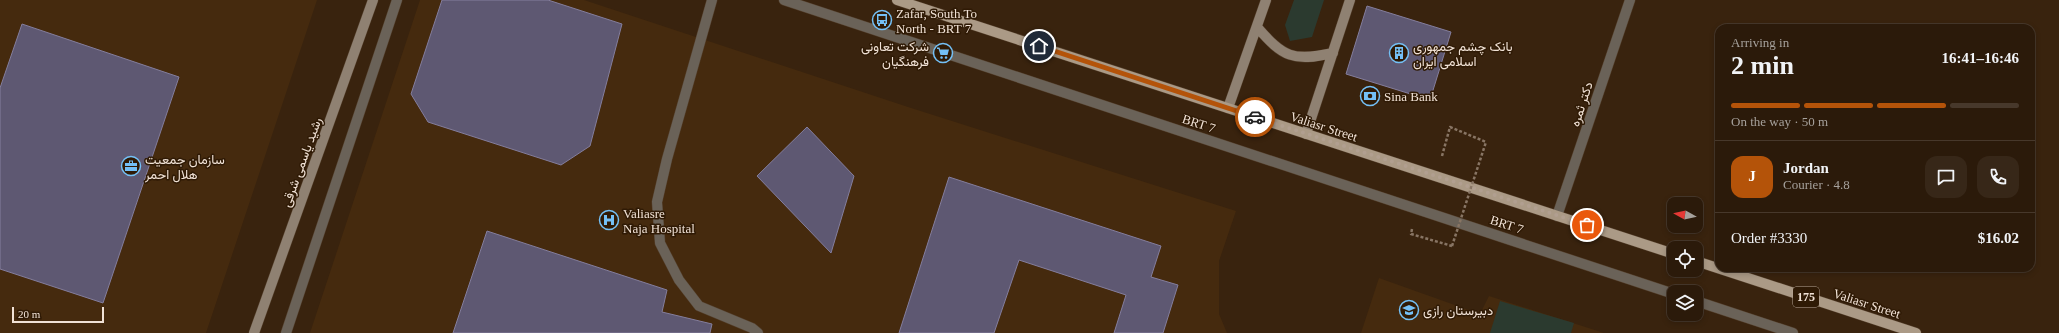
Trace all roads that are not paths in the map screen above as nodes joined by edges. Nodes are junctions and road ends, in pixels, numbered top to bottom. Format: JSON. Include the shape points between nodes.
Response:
{"nodes":[{"id":1,"x":373,"y":0,"type":"edge"},
{"id":2,"x":397,"y":0,"type":"edge"},
{"id":3,"x":712,"y":0,"type":"edge"},
{"id":4,"x":784,"y":0,"type":"edge"},
{"id":5,"x":897,"y":0,"type":"edge"},
{"id":6,"x":1266,"y":0,"type":"edge"},
{"id":7,"x":1350,"y":0,"type":"edge"},
{"id":8,"x":1630,"y":0,"type":"edge"},
{"id":9,"x":1257,"y":27,"type":"junction"},
{"id":10,"x":1333,"y":53,"type":"junction"},
{"id":11,"x":1228,"y":108,"type":"junction"},
{"id":12,"x":1306,"y":134,"type":"junction"},
{"id":13,"x":1558,"y":216,"type":"junction"},
{"id":14,"x":1667,"y":252,"type":"edge"},
{"id":15,"x":1703,"y":263,"type":"edge"},
{"id":16,"x":1715,"y":267,"type":"edge"},
{"id":17,"x":1730,"y":272,"type":"edge"},
{"id":18,"x":1667,"y":292,"type":"edge"},
{"id":19,"x":1703,"y":303,"type":"edge"},
{"id":20,"x":254,"y":333,"type":"edge"},
{"id":21,"x":286,"y":333,"type":"edge"},
{"id":22,"x":758,"y":333,"type":"edge"},
{"id":23,"x":1793,"y":333,"type":"edge"},
{"id":24,"x":1916,"y":333,"type":"edge"}],
"edges":[{"from":1,"to":20,"type":"street","name":"رشید یاسمی شرقی"},
{"from":2,"to":21,"type":"street"},
{"from":3,"to":22,"type":"street","via":[[657,202],[660,243],[679,280],[699,306],[752,328]]},
{"from":4,"to":18,"type":"street","name":"BRT 7"},
{"from":5,"to":11,"type":"main road","name":"Valiasr Street"},
{"from":6,"to":9,"type":"street"},
{"from":7,"to":10,"type":"street"},
{"from":8,"to":13,"type":"street","name":"دکتر ثمره"},
{"from":9,"to":10,"type":"street","via":[[1274,46],[1293,57],[1309,58]]},
{"from":9,"to":11,"type":"street"},
{"from":10,"to":12,"type":"street"},
{"from":11,"to":12,"type":"main road","name":"Valiasr Street"},
{"from":12,"to":13,"type":"main road","name":"Valiasr Street"},
{"from":13,"to":14,"type":"main road","name":"Valiasr Street"},
{"from":15,"to":16,"type":"main road","name":"Valiasr Street","number":"175"},
{"from":17,"to":24,"type":"main road","name":"Valiasr Street","number":"175"},
{"from":19,"to":23,"type":"street"}]}
